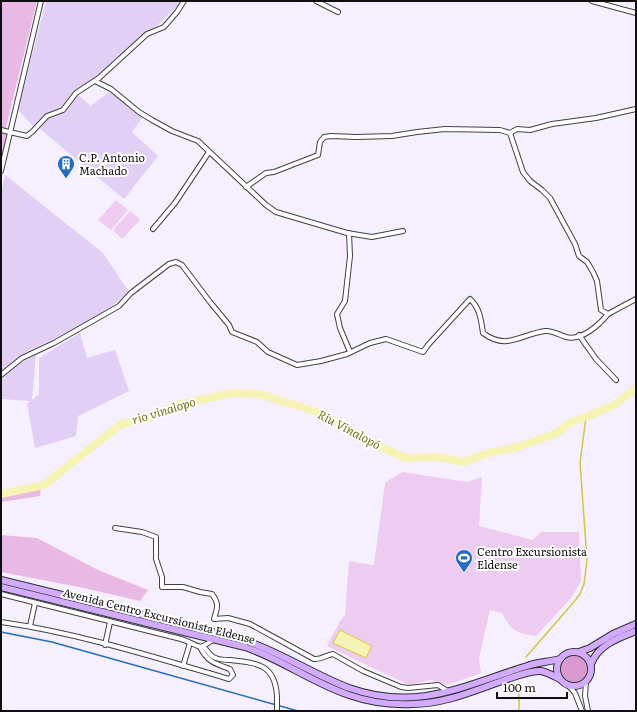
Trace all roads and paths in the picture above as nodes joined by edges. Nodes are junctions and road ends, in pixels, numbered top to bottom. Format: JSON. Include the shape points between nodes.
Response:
{"nodes":[{"id":1,"x":41,"y":1,"type":"edge"},
{"id":2,"x":184,"y":1,"type":"edge"},
{"id":3,"x":316,"y":1,"type":"edge"},
{"id":4,"x":592,"y":1,"type":"edge"},
{"id":5,"x":610,"y":1,"type":"edge"},
{"id":6,"x":609,"y":6,"type":"junction"},
{"id":7,"x":338,"y":12,"type":"dead end"},
{"id":8,"x":636,"y":13,"type":"edge"},
{"id":9,"x":95,"y":81,"type":"junction"},
{"id":10,"x":636,"y":109,"type":"edge"},
{"id":11,"x":1,"y":130,"type":"edge"},
{"id":12,"x":10,"y":132,"type":"junction"},
{"id":13,"x":510,"y":133,"type":"junction"},
{"id":14,"x":210,"y":152,"type":"junction"},
{"id":15,"x":1,"y":171,"type":"edge"},
{"id":16,"x":246,"y":187,"type":"junction"},
{"id":17,"x":153,"y":229,"type":"dead end"},
{"id":18,"x":403,"y":231,"type":"dead end"},
{"id":19,"x":349,"y":233,"type":"junction"},
{"id":20,"x":636,"y":299,"type":"edge"},
{"id":21,"x":608,"y":314,"type":"junction"},
{"id":22,"x":579,"y":335,"type":"junction"},
{"id":23,"x":350,"y":352,"type":"junction"},
{"id":24,"x":1,"y":375,"type":"edge"},
{"id":25,"x":616,"y":380,"type":"dead end"},
{"id":26,"x":115,"y":528,"type":"dead end"},
{"id":27,"x":1,"y":580,"type":"edge"},
{"id":28,"x":1,"y":587,"type":"edge"},
{"id":29,"x":1,"y":594,"type":"edge"},
{"id":30,"x":35,"y":603,"type":"junction"},
{"id":31,"x":1,"y":622,"type":"edge"},
{"id":32,"x":110,"y":622,"type":"junction"},
{"id":33,"x":636,"y":624,"type":"edge"},
{"id":34,"x":30,"y":626,"type":"junction"},
{"id":35,"x":182,"y":630,"type":"junction"},
{"id":36,"x":636,"y":631,"type":"edge"},
{"id":37,"x":215,"y":639,"type":"junction"},
{"id":38,"x":190,"y":642,"type":"junction"},
{"id":39,"x":105,"y":645,"type":"junction"},
{"id":40,"x":202,"y":647,"type":"junction"},
{"id":41,"x":579,"y":652,"type":"junction"},
{"id":42,"x":560,"y":659,"type":"junction"},
{"id":43,"x":590,"y":664,"type":"junction"},
{"id":44,"x":183,"y":666,"type":"junction"},
{"id":45,"x":222,"y":666,"type":"junction"},
{"id":46,"x":219,"y":676,"type":"junction"},
{"id":47,"x":560,"y":679,"type":"junction"},
{"id":48,"x":586,"y":681,"type":"junction"},
{"id":49,"x":567,"y":684,"type":"junction"},
{"id":50,"x":449,"y":692,"type":"junction"},
{"id":51,"x":277,"y":711,"type":"edge"},
{"id":52,"x":582,"y":711,"type":"edge"},
{"id":53,"x":588,"y":711,"type":"edge"}],
"edges":[{"from":1,"to":12,"type":"street"},
{"from":2,"to":9,"type":"street","via":[[164,26],[147,34]]},
{"from":3,"to":7,"type":"street"},
{"from":4,"to":6,"type":"street"},
{"from":5,"to":6,"type":"street"},
{"from":6,"to":8,"type":"street"},
{"from":9,"to":12,"type":"street","via":[[76,93],[63,110],[47,116],[27,136]]},
{"from":9,"to":14,"type":"street","via":[[111,89],[139,112],[172,131],[198,141]]},
{"from":10,"to":13,"type":"street","via":[[530,130],[517,129]]},
{"from":11,"to":12,"type":"street"},
{"from":12,"to":15,"type":"street"},
{"from":13,"to":16,"type":"street","via":[[500,130],[445,128],[392,136],[324,137],[320,142],[318,155],[266,173]]},
{"from":13,"to":21,"type":"street","via":[[523,172],[550,198],[579,256],[587,262],[593,272],[597,281],[601,310]]},
{"from":14,"to":16,"type":"street"},
{"from":14,"to":17,"type":"street","via":[[175,203]]},
{"from":16,"to":19,"type":"street","via":[[276,212]]},
{"from":18,"to":19,"type":"street","via":[[372,237]]},
{"from":19,"to":23,"type":"street","via":[[350,256],[345,301],[337,314]]},
{"from":20,"to":21,"type":"street"},
{"from":21,"to":22,"type":"street","via":[[596,327]]},
{"from":22,"to":23,"type":"street","via":[[568,337],[548,330],[505,342],[491,339],[483,333],[479,311],[470,299],[423,352],[386,339]]},
{"from":22,"to":25,"type":"street","via":[[596,359]]},
{"from":23,"to":24,"type":"street","via":[[297,365],[268,352],[257,342],[232,332],[182,265],[176,262],[169,264],[131,293],[119,306],[60,340],[22,358]]},
{"from":26,"to":50,"type":"street","via":[[156,537],[156,558],[162,577],[162,587],[183,587],[212,594],[218,607],[214,619],[228,618],[250,624],[314,659],[333,654],[401,687],[438,685]]},
{"from":27,"to":50,"type":"street","name":"Avenida Centro Excursionista Eldense","via":[[241,639],[269,649],[340,684],[365,693],[411,698]]},
{"from":28,"to":35,"type":"street","name":"Avenida Centro Excursionista Eldense"},
{"from":29,"to":30,"type":"street"},
{"from":30,"to":32,"type":"street"},
{"from":30,"to":34,"type":"street"},
{"from":31,"to":34,"type":"street"},
{"from":32,"to":38,"type":"street"},
{"from":32,"to":39,"type":"street"},
{"from":33,"to":41,"type":"street"},
{"from":34,"to":39,"type":"street"},
{"from":35,"to":37,"type":"street","name":"Avenida Centro Excursionista Eldense"},
{"from":35,"to":38,"type":"street"},
{"from":36,"to":43,"type":"street","via":[[604,646]]},
{"from":37,"to":40,"type":"street"},
{"from":37,"to":47,"type":"street","name":"Avenida Centro Excursionista Eldense","via":[[264,654],[349,695],[383,703],[438,702],[536,671]]},
{"from":38,"to":40,"type":"street"},
{"from":38,"to":44,"type":"street"},
{"from":39,"to":44,"type":"street"},
{"from":40,"to":45,"type":"street","via":[[207,658]]},
{"from":40,"to":51,"type":"street","bridge":true,"via":[[218,659],[252,662],[264,668],[273,676],[277,686]]},
{"from":41,"to":42,"type":"street","via":[[566,653]]},
{"from":41,"to":43,"type":"street"},
{"from":42,"to":47,"type":"street","via":[[557,669]]},
{"from":42,"to":50,"type":"street","name":"Avenida Centro Excursionista Eldense","via":[[528,666]]},
{"from":43,"to":48,"type":"street","via":[[590,675]]},
{"from":44,"to":46,"type":"street"},
{"from":45,"to":46,"type":"street"},
{"from":45,"to":46,"type":"street","via":[[230,669],[233,675],[229,679]]},
{"from":47,"to":49,"type":"street"},
{"from":48,"to":49,"type":"street","via":[[575,686]]},
{"from":48,"to":53,"type":"street"},
{"from":49,"to":52,"type":"street","via":[[575,693]]}]}
